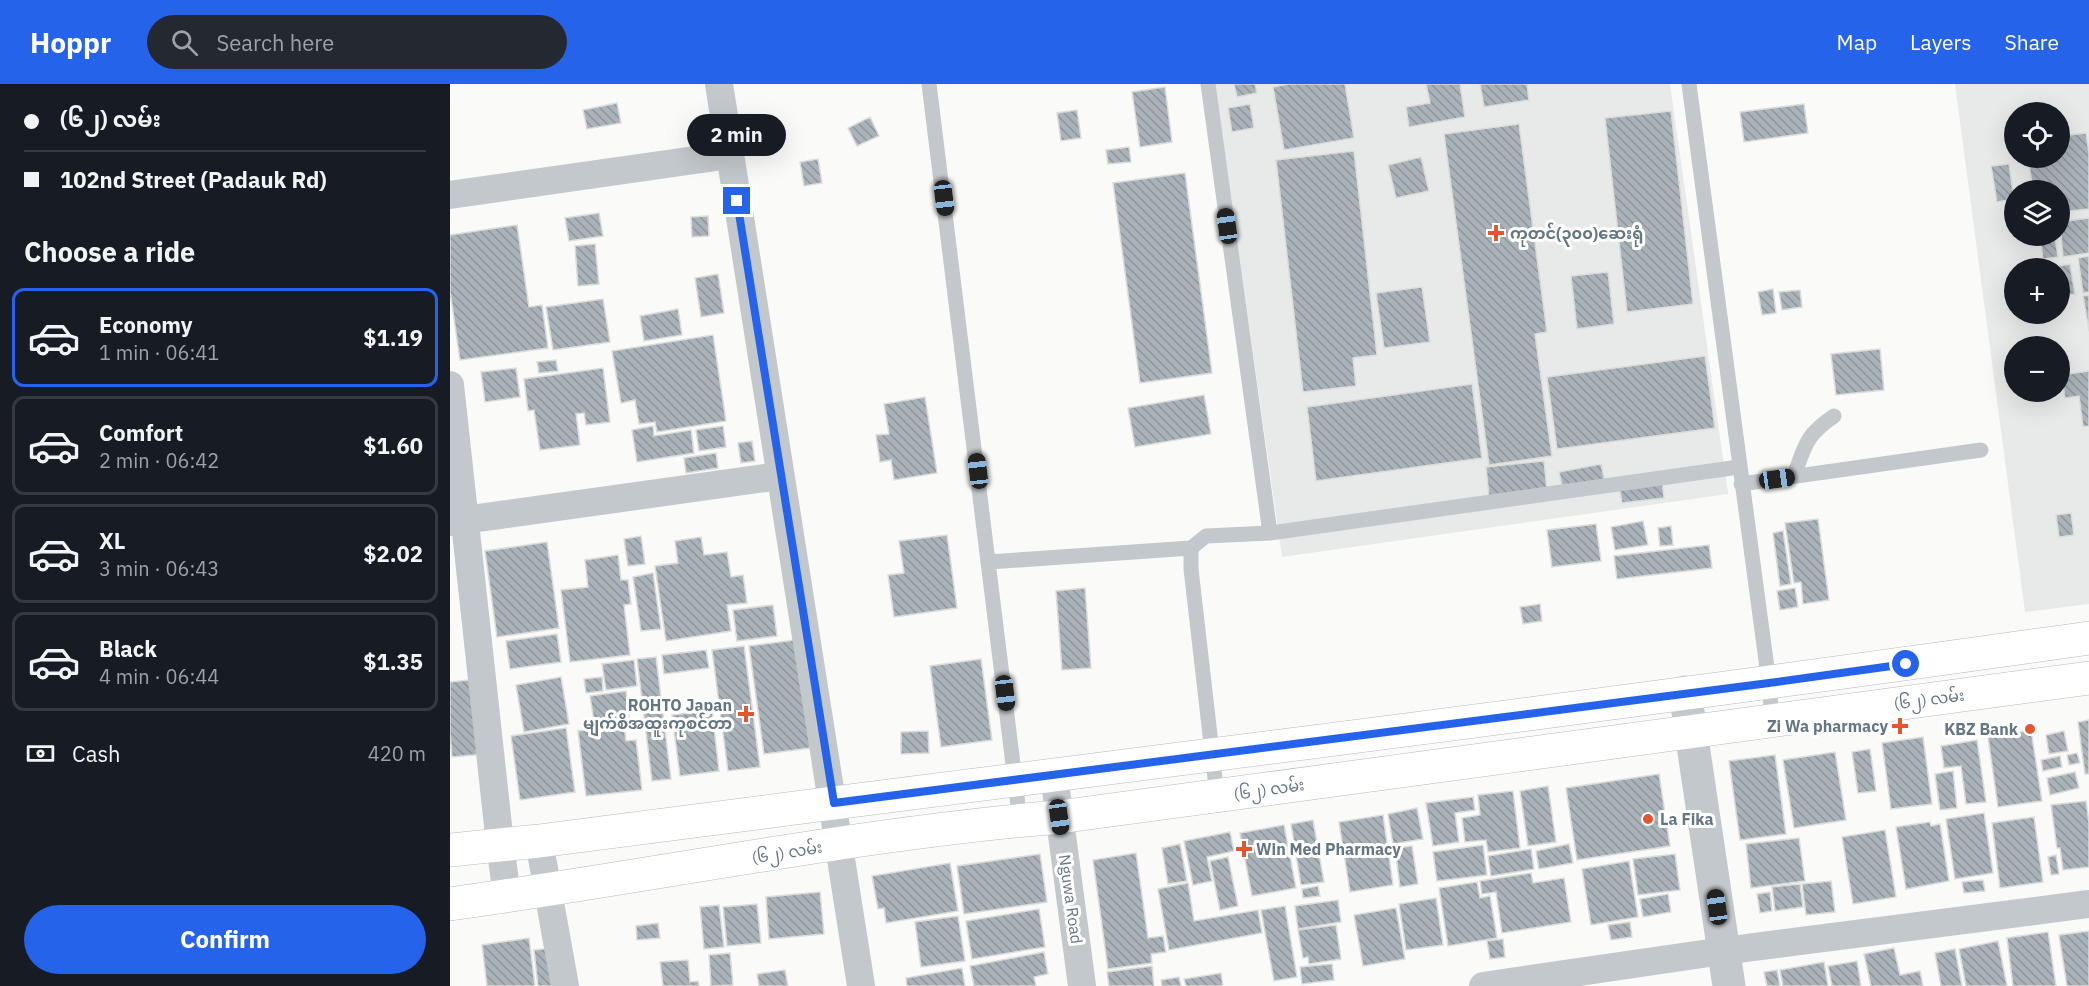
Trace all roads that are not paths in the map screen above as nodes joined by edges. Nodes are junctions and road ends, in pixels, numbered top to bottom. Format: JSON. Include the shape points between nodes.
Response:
{"nodes":[{"id":1,"x":719,"y":84,"type":"edge"},
{"id":2,"x":930,"y":84,"type":"edge"},
{"id":3,"x":1208,"y":84,"type":"edge"},
{"id":4,"x":1689,"y":84,"type":"edge"},
{"id":5,"x":730,"y":155,"type":"junction"},
{"id":6,"x":450,"y":195,"type":"edge"},
{"id":7,"x":450,"y":385,"type":"edge"},
{"id":8,"x":1834,"y":416,"type":"dead end"},
{"id":9,"x":1981,"y":450,"type":"dead end"},
{"id":10,"x":1739,"y":467,"type":"junction"},
{"id":11,"x":780,"y":476,"type":"junction"},
{"id":12,"x":1794,"y":476,"type":"junction"},
{"id":13,"x":1741,"y":484,"type":"junction"},
{"id":14,"x":458,"y":521,"type":"edge"},
{"id":15,"x":1270,"y":533,"type":"junction"},
{"id":16,"x":1191,"y":548,"type":"junction"},
{"id":17,"x":989,"y":562,"type":"junction"},
{"id":18,"x":2089,"y":638,"type":"edge"},
{"id":19,"x":2089,"y":678,"type":"edge"},
{"id":20,"x":1769,"y":683,"type":"junction"},
{"id":21,"x":1685,"y":692,"type":"junction"},
{"id":22,"x":1772,"y":720,"type":"junction"},
{"id":23,"x":1691,"y":731,"type":"junction"},
{"id":24,"x":1211,"y":755,"type":"junction"},
{"id":25,"x":1054,"y":775,"type":"junction"},
{"id":26,"x":1016,"y":779,"type":"junction"},
{"id":27,"x":1217,"y":796,"type":"junction"},
{"id":28,"x":834,"y":803,"type":"junction"},
{"id":29,"x":1059,"y":817,"type":"junction"},
{"id":30,"x":1020,"y":820,"type":"junction"},
{"id":31,"x":539,"y":841,"type":"junction"},
{"id":32,"x":840,"y":843,"type":"junction"},
{"id":33,"x":500,"y":844,"type":"junction"},
{"id":34,"x":450,"y":850,"type":"edge"},
{"id":35,"x":548,"y":890,"type":"junction"},
{"id":36,"x":507,"y":896,"type":"junction"},
{"id":37,"x":450,"y":904,"type":"edge"},
{"id":38,"x":2089,"y":904,"type":"edge"},
{"id":39,"x":1723,"y":951,"type":"junction"},
{"id":40,"x":565,"y":986,"type":"edge"},
{"id":41,"x":861,"y":986,"type":"edge"},
{"id":42,"x":1083,"y":986,"type":"edge"},
{"id":43,"x":1483,"y":986,"type":"edge"},
{"id":44,"x":1729,"y":986,"type":"edge"}],
"edges":[{"from":1,"to":5,"type":"street"},
{"from":2,"to":17,"type":"lane"},
{"from":3,"to":15,"type":"lane"},
{"from":4,"to":10,"type":"lane"},
{"from":5,"to":6,"type":"street"},
{"from":5,"to":11,"type":"street"},
{"from":7,"to":14,"type":"street"},
{"from":8,"to":12,"type":"lane","via":[[1815,429]]},
{"from":9,"to":12,"type":"lane"},
{"from":10,"to":13,"type":"lane"},
{"from":10,"to":15,"type":"lane"},
{"from":11,"to":14,"type":"street"},
{"from":11,"to":28,"type":"street"},
{"from":12,"to":13,"type":"lane"},
{"from":13,"to":20,"type":"lane"},
{"from":14,"to":33,"type":"street"},
{"from":15,"to":16,"type":"lane","via":[[1206,536]]},
{"from":16,"to":17,"type":"lane"},
{"from":16,"to":24,"type":"lane"},
{"from":17,"to":26,"type":"lane"},
{"from":18,"to":20,"type":"main road"},
{"from":19,"to":22,"type":"main road","name":"(၆၂) လမ်း"},
{"from":20,"to":21,"type":"main road"},
{"from":20,"to":22,"type":"lane"},
{"from":21,"to":23,"type":"street"},
{"from":21,"to":24,"type":"main road"},
{"from":22,"to":23,"type":"main road","name":"(၆၂) လမ်း"},
{"from":23,"to":27,"type":"main road","name":"(၆၂) လမ်း"},
{"from":23,"to":39,"type":"street"},
{"from":24,"to":25,"type":"main road"},
{"from":24,"to":27,"type":"lane"},
{"from":25,"to":26,"type":"main road"},
{"from":25,"to":29,"type":"street","name":"Nguwa Road"},
{"from":26,"to":28,"type":"main road"},
{"from":26,"to":30,"type":"lane"},
{"from":27,"to":29,"type":"main road","name":"(၆၂) လမ်း"},
{"from":28,"to":31,"type":"main road"},
{"from":28,"to":32,"type":"street"},
{"from":29,"to":30,"type":"main road","name":"(၆၂) လမ်း"},
{"from":29,"to":42,"type":"street","name":"Nguwa Road"},
{"from":30,"to":32,"type":"main road","name":"(၆၂) လမ်း"},
{"from":31,"to":33,"type":"main road"},
{"from":31,"to":35,"type":"street"},
{"from":32,"to":35,"type":"main road","name":"(၆၂) လမ်း"},
{"from":32,"to":41,"type":"street"},
{"from":33,"to":34,"type":"main road"},
{"from":33,"to":36,"type":"street"},
{"from":35,"to":36,"type":"main road","name":"(၆၂) လမ်း"},
{"from":35,"to":40,"type":"street"},
{"from":36,"to":37,"type":"main road","name":"(၆၂) လမ်း"},
{"from":38,"to":39,"type":"street"},
{"from":39,"to":43,"type":"street"},
{"from":39,"to":44,"type":"street"}]}
